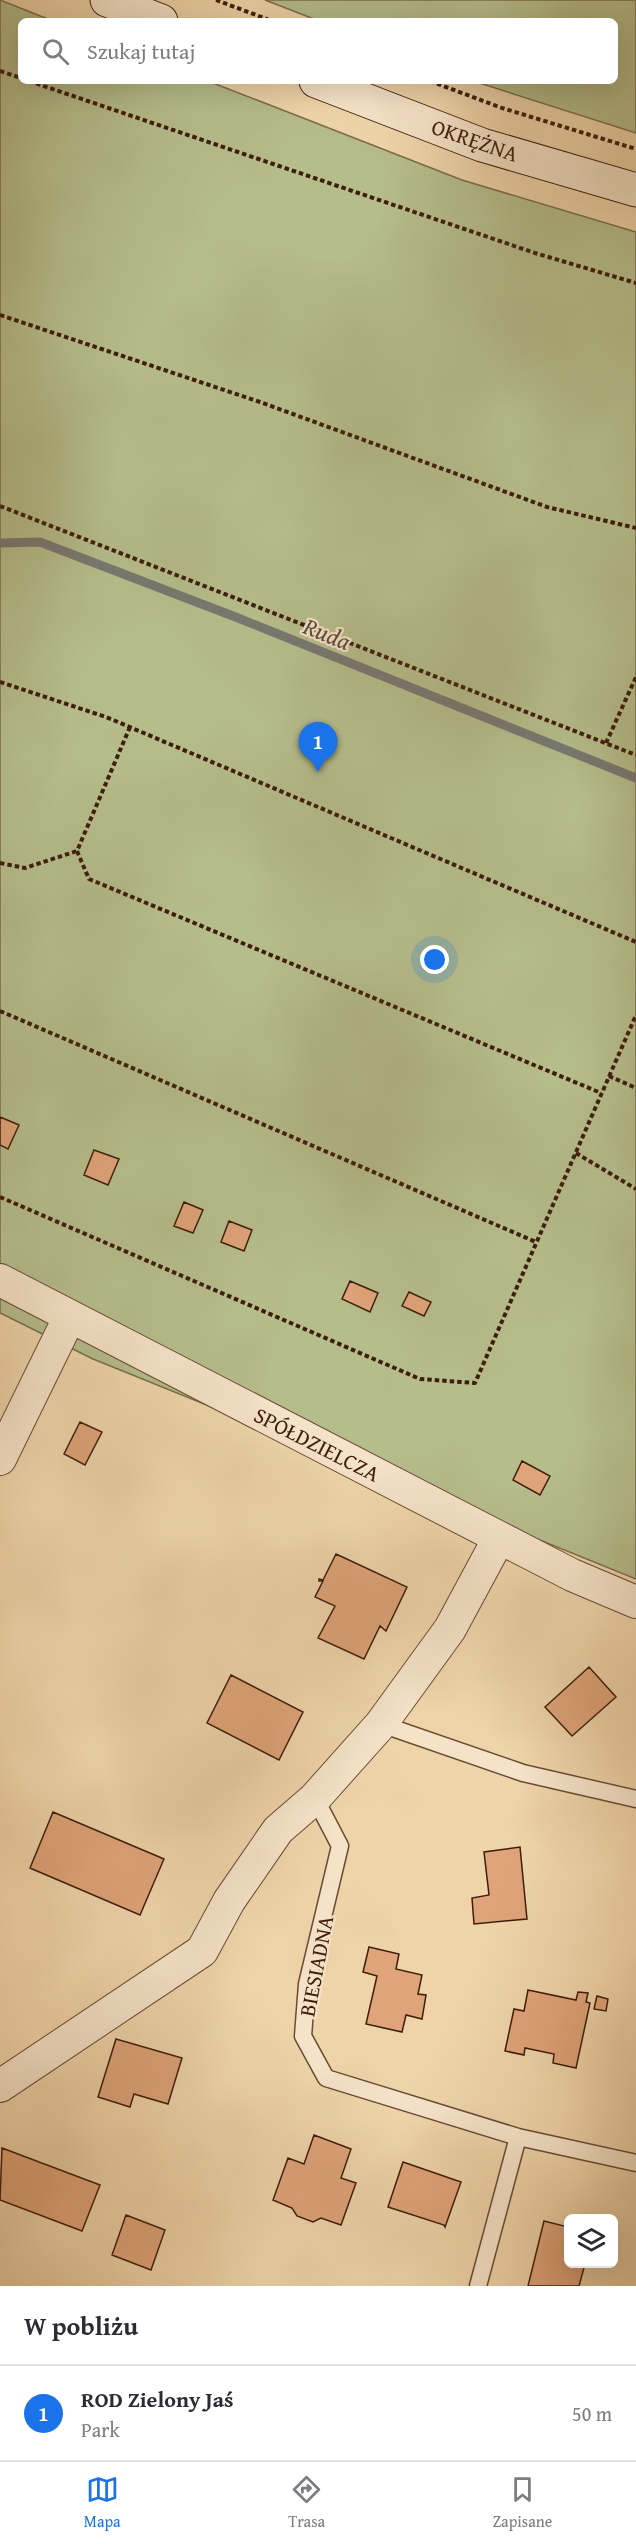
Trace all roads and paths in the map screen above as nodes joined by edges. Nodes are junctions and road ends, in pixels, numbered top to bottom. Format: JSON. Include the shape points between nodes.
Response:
{"nodes":[{"id":1,"x":107,"y":0,"type":"edge"},
{"id":2,"x":216,"y":0,"type":"edge"},
{"id":3,"x":153,"y":18,"type":"edge"},
{"id":4,"x":264,"y":18,"type":"edge"},
{"id":5,"x":0,"y":71,"type":"edge"},
{"id":6,"x":18,"y":77,"type":"edge"},
{"id":7,"x":38,"y":84,"type":"edge"},
{"id":8,"x":324,"y":84,"type":"edge"},
{"id":9,"x":438,"y":84,"type":"edge"},
{"id":10,"x":636,"y":149,"type":"edge"},
{"id":11,"x":636,"y":190,"type":"edge"},
{"id":12,"x":636,"y":283,"type":"edge"},
{"id":13,"x":0,"y":315,"type":"edge"},
{"id":14,"x":0,"y":506,"type":"edge"},
{"id":15,"x":636,"y":528,"type":"edge"},
{"id":16,"x":636,"y":676,"type":"edge"},
{"id":17,"x":0,"y":682,"type":"edge"},
{"id":18,"x":130,"y":727,"type":"junction"},
{"id":19,"x":606,"y":742,"type":"junction"},
{"id":20,"x":636,"y":755,"type":"edge"},
{"id":21,"x":77,"y":851,"type":"junction"},
{"id":22,"x":0,"y":863,"type":"edge"},
{"id":23,"x":636,"y":942,"type":"edge"},
{"id":24,"x":0,"y":1011,"type":"edge"},
{"id":25,"x":636,"y":1015,"type":"edge"},
{"id":26,"x":609,"y":1076,"type":"junction"},
{"id":27,"x":636,"y":1088,"type":"edge"},
{"id":28,"x":601,"y":1094,"type":"junction"},
{"id":29,"x":576,"y":1153,"type":"junction"},
{"id":30,"x":636,"y":1190,"type":"edge"},
{"id":31,"x":0,"y":1197,"type":"edge"},
{"id":32,"x":536,"y":1242,"type":"junction"},
{"id":33,"x":0,"y":1280,"type":"edge"},
{"id":34,"x":70,"y":1316,"type":"junction"},
{"id":35,"x":0,"y":1459,"type":"edge"},
{"id":36,"x":500,"y":1538,"type":"junction"},
{"id":37,"x":636,"y":1602,"type":"edge"},
{"id":38,"x":381,"y":1724,"type":"junction"},
{"id":39,"x":315,"y":1798,"type":"junction"},
{"id":40,"x":636,"y":1799,"type":"edge"},
{"id":41,"x":0,"y":2086,"type":"edge"},
{"id":42,"x":518,"y":2137,"type":"junction"},
{"id":43,"x":636,"y":2163,"type":"edge"},
{"id":44,"x":478,"y":2286,"type":"edge"}],
"edges":[{"from":1,"to":3,"type":"street"},
{"from":2,"to":4,"type":"path"},
{"from":5,"to":6,"type":"path"},
{"from":7,"to":12,"type":"path","via":[[535,254]]},
{"from":8,"to":11,"type":"street","name":"OKRĘŻNA","via":[[482,145]]},
{"from":9,"to":10,"type":"path"},
{"from":13,"to":15,"type":"path","via":[[260,402],[547,507]]},
{"from":14,"to":19,"type":"path"},
{"from":16,"to":19,"type":"path"},
{"from":17,"to":18,"type":"path"},
{"from":18,"to":21,"type":"path"},
{"from":18,"to":23,"type":"path"},
{"from":19,"to":20,"type":"path"},
{"from":21,"to":22,"type":"path","via":[[25,868]]},
{"from":21,"to":28,"type":"path","via":[[89,879]]},
{"from":24,"to":32,"type":"path"},
{"from":25,"to":26,"type":"path"},
{"from":26,"to":27,"type":"path"},
{"from":26,"to":28,"type":"path"},
{"from":28,"to":29,"type":"path"},
{"from":29,"to":30,"type":"path"},
{"from":29,"to":32,"type":"path"},
{"from":31,"to":32,"type":"path","via":[[420,1379],[475,1383]]},
{"from":33,"to":34,"type":"street","name":"SPÓŁDZIELCZA"},
{"from":34,"to":35,"type":"street"},
{"from":34,"to":36,"type":"street","name":"SPÓŁDZIELCZA"},
{"from":36,"to":37,"type":"street","name":"SPÓŁDZIELCZA"},
{"from":36,"to":38,"type":"street","via":[[450,1629]]},
{"from":38,"to":39,"type":"street"},
{"from":38,"to":40,"type":"lane","via":[[523,1773]]},
{"from":39,"to":41,"type":"street","via":[[278,1830],[229,1901],[202,1951]]},
{"from":39,"to":42,"type":"lane","name":"BIESIADNA","via":[[340,1846],[307,1984],[303,2036],[326,2078]]},
{"from":42,"to":43,"type":"lane","name":"BIESIADNA"},
{"from":42,"to":44,"type":"lane"}]}
